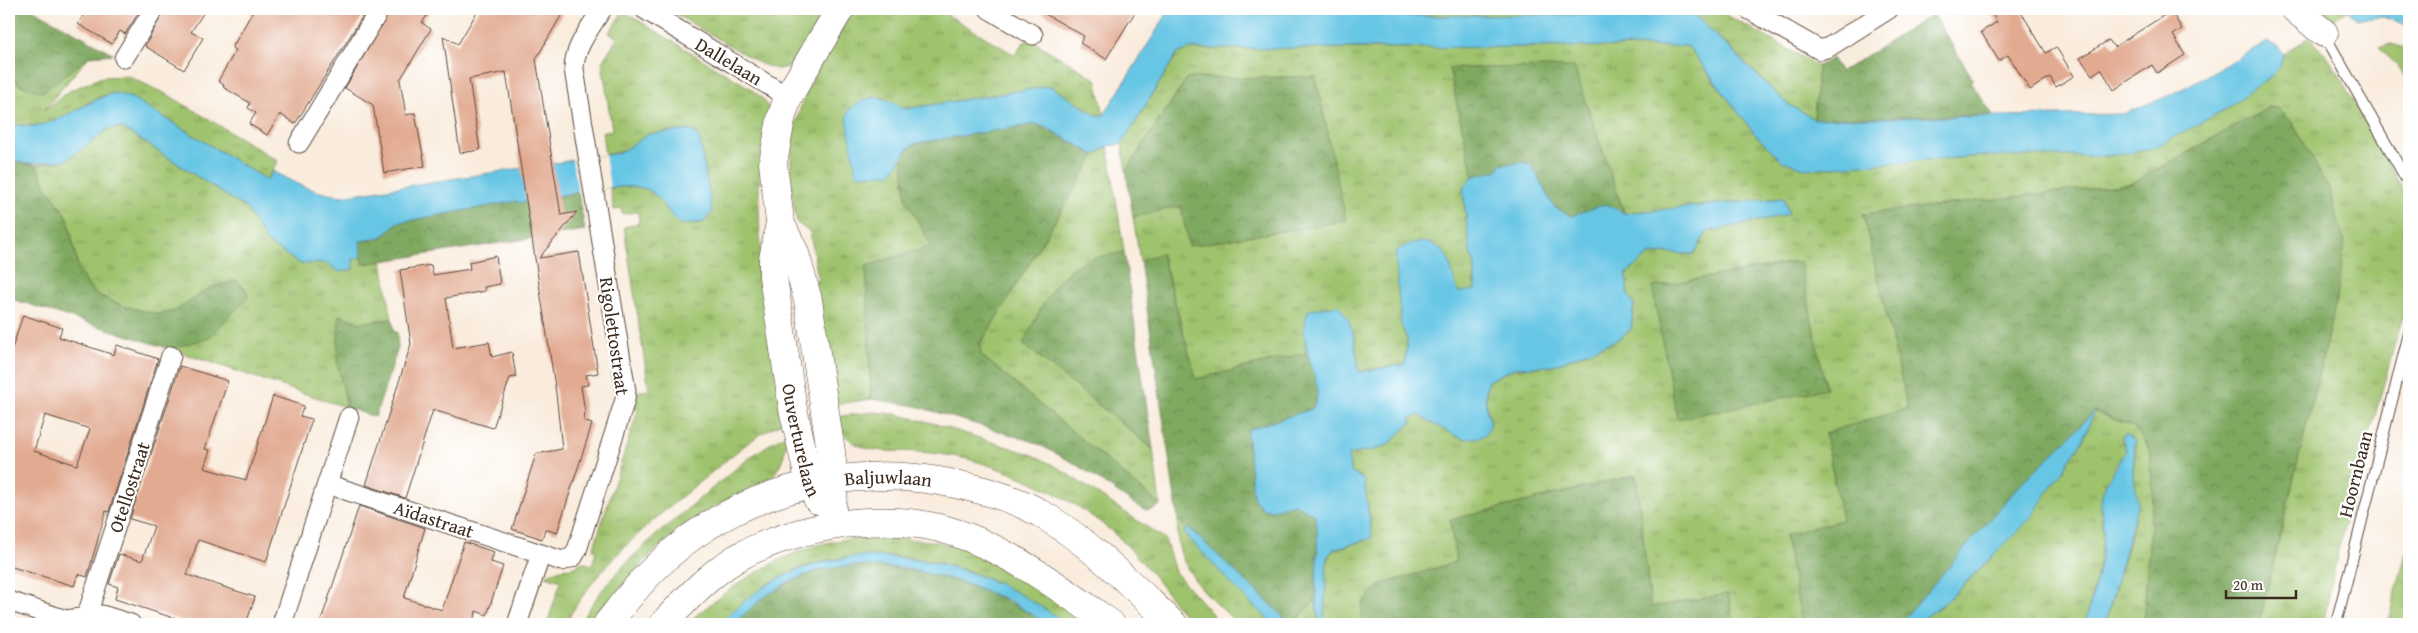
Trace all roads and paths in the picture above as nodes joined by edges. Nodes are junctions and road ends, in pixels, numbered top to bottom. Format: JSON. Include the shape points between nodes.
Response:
{"nodes":[{"id":1,"x":154,"y":9,"type":"edge"},
{"id":2,"x":380,"y":9,"type":"edge"},
{"id":3,"x":602,"y":9,"type":"edge"},
{"id":4,"x":644,"y":9,"type":"edge"},
{"id":5,"x":840,"y":9,"type":"edge"},
{"id":6,"x":989,"y":9,"type":"edge"},
{"id":7,"x":1748,"y":9,"type":"edge"},
{"id":8,"x":1889,"y":9,"type":"edge"},
{"id":9,"x":2295,"y":9,"type":"edge"},
{"id":10,"x":2324,"y":33,"type":"joint"},
{"id":11,"x":1032,"y":35,"type":"dead end"},
{"id":12,"x":124,"y":58,"type":"dead end"},
{"id":13,"x":788,"y":97,"type":"junction"},
{"id":14,"x":299,"y":143,"type":"dead end"},
{"id":15,"x":2409,"y":184,"type":"edge"},
{"id":16,"x":2409,"y":333,"type":"edge"},
{"id":17,"x":171,"y":356,"type":"dead end"},
{"id":18,"x":349,"y":416,"type":"dead end"},
{"id":19,"x":822,"y":482,"type":"junction"},
{"id":20,"x":327,"y":484,"type":"junction"},
{"id":21,"x":832,"y":525,"type":"junction"},
{"id":22,"x":541,"y":554,"type":"junction"},
{"id":23,"x":9,"y":602,"type":"edge"},
{"id":24,"x":86,"y":618,"type":"junction"},
{"id":25,"x":130,"y":624,"type":"edge"},
{"id":26,"x":282,"y":624,"type":"edge"},
{"id":27,"x":517,"y":624,"type":"edge"},
{"id":28,"x":607,"y":624,"type":"edge"},
{"id":29,"x":663,"y":624,"type":"edge"},
{"id":30,"x":1111,"y":624,"type":"edge"},
{"id":31,"x":1172,"y":624,"type":"edge"},
{"id":32,"x":2336,"y":624,"type":"edge"}],
"edges":[{"from":1,"to":12,"type":"street"},
{"from":2,"to":14,"type":"street"},
{"from":3,"to":22,"type":"street","name":"Rigolettostraat","via":[[580,44],[574,62],[625,400],[577,550],[562,562]]},
{"from":4,"to":13,"type":"street","name":"Dallelaan"},
{"from":5,"to":13,"type":"main road","name":"Ouverturelaan"},
{"from":6,"to":11,"type":"street"},
{"from":7,"to":8,"type":"street","via":[[1820,50]]},
{"from":9,"to":10,"type":"main road"},
{"from":10,"to":15,"type":"lane"},
{"from":13,"to":19,"type":"main road","name":"Ouverturelaan","via":[[773,164],[780,222],[795,252],[808,300]]},
{"from":16,"to":32,"type":"lane","name":"Hoornbaan"},
{"from":17,"to":24,"type":"street","name":"Otellostraat"},
{"from":18,"to":20,"type":"street"},
{"from":19,"to":21,"type":"main road","name":"Ouverturelaan"},
{"from":19,"to":28,"type":"main road","name":"Baljuwlaan","via":[[775,494],[703,529],[656,566]]},
{"from":19,"to":31,"type":"main road","name":"Baljuwlaan","via":[[884,475],[920,478],[996,494],[1041,514],[1072,533],[1104,558]]},
{"from":20,"to":22,"type":"street","name":"Aïdastraat"},
{"from":20,"to":26,"type":"street"},
{"from":21,"to":29,"type":"main road","via":[[745,554],[708,580]]},
{"from":21,"to":30,"type":"main road","via":[[912,523],[969,538],[1003,553],[1046,579]]},
{"from":22,"to":27,"type":"street"},
{"from":23,"to":24,"type":"street","via":[[66,620]]},
{"from":24,"to":25,"type":"street","via":[[102,615]]}]}
